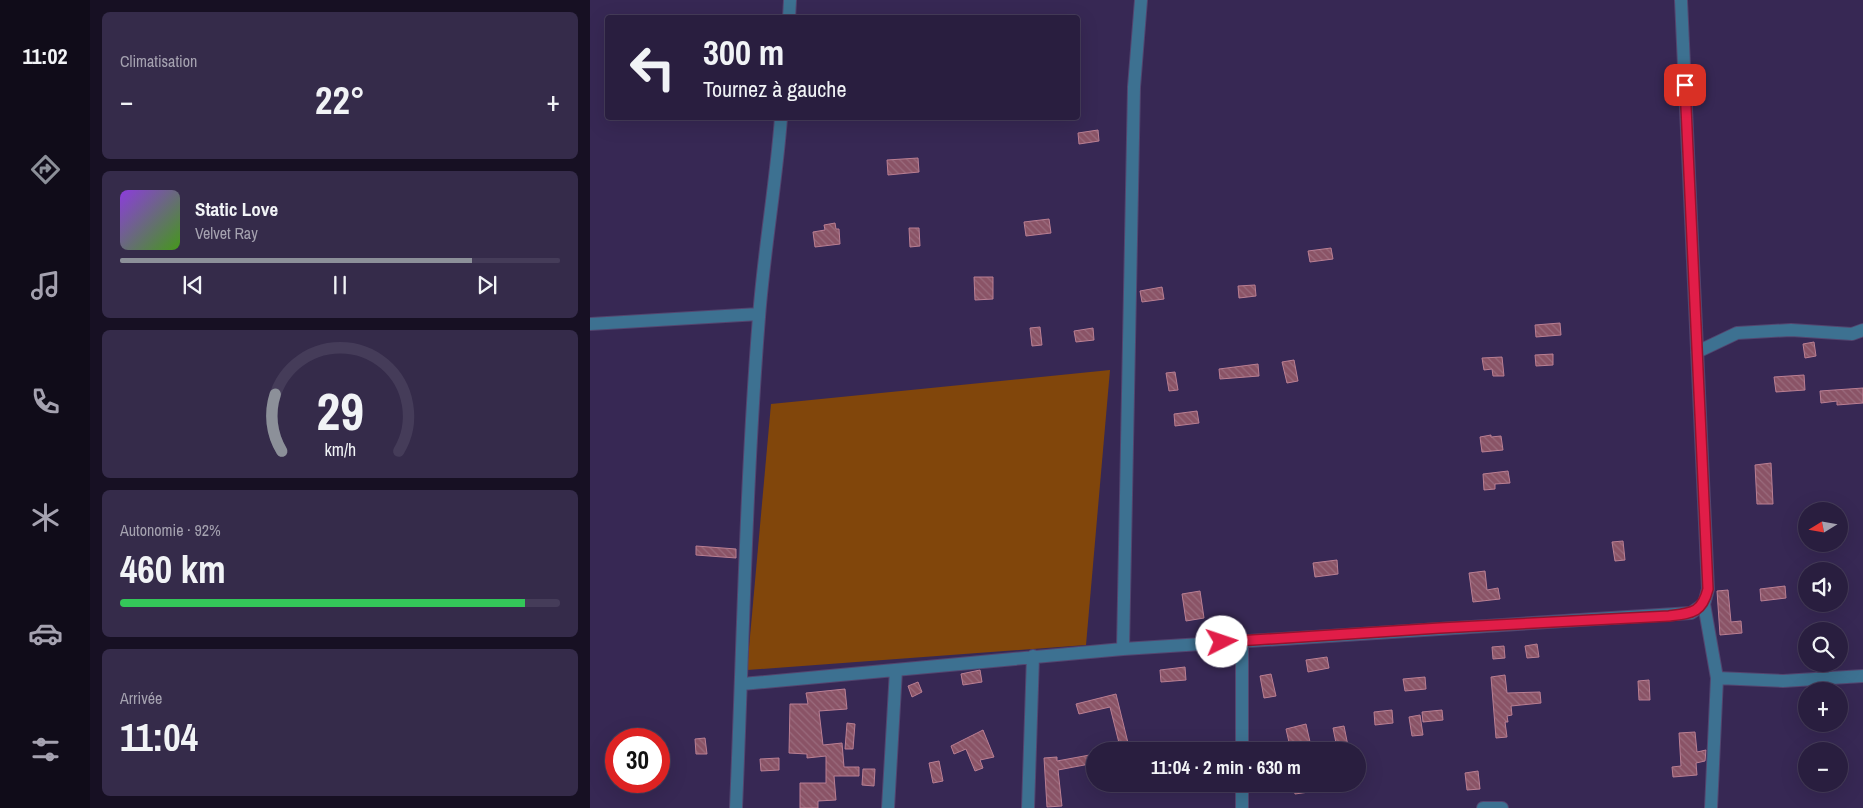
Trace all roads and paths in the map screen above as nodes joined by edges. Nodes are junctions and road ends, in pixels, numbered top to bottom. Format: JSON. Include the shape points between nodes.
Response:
{"nodes":[{"id":1,"x":790,"y":0,"type":"edge"},
{"id":2,"x":1141,"y":0,"type":"edge"},
{"id":3,"x":1682,"y":0,"type":"edge"},
{"id":4,"x":789,"y":15,"type":"edge"},
{"id":5,"x":782,"y":120,"type":"edge"},
{"id":6,"x":759,"y":314,"type":"junction"},
{"id":7,"x":590,"y":324,"type":"edge"},
{"id":8,"x":1863,"y":330,"type":"edge"},
{"id":9,"x":1697,"y":352,"type":"junction"},
{"id":10,"x":1704,"y":604,"type":"junction"},
{"id":11,"x":1242,"y":640,"type":"junction"},
{"id":12,"x":1123,"y":649,"type":"junction"},
{"id":13,"x":1033,"y":656,"type":"junction"},
{"id":14,"x":896,"y":670,"type":"junction"},
{"id":15,"x":1863,"y":676,"type":"edge"},
{"id":16,"x":1717,"y":678,"type":"junction"},
{"id":17,"x":742,"y":684,"type":"junction"},
{"id":18,"x":1242,"y":742,"type":"edge"},
{"id":19,"x":1242,"y":792,"type":"edge"},
{"id":20,"x":736,"y":808,"type":"edge"},
{"id":21,"x":888,"y":808,"type":"edge"},
{"id":22,"x":1028,"y":808,"type":"edge"},
{"id":23,"x":1242,"y":808,"type":"edge"},
{"id":24,"x":1483,"y":808,"type":"edge"},
{"id":25,"x":1502,"y":808,"type":"edge"},
{"id":26,"x":1712,"y":808,"type":"edge"}],
"edges":[{"from":1,"to":4,"type":"street"},
{"from":2,"to":12,"type":"street","via":[[1134,86]]},
{"from":3,"to":9,"type":"street"},
{"from":5,"to":6,"type":"street"},
{"from":6,"to":7,"type":"street"},
{"from":6,"to":17,"type":"street"},
{"from":8,"to":9,"type":"street","via":[[1852,334],[1791,330],[1737,333]]},
{"from":9,"to":10,"type":"street","via":[[1708,589]]},
{"from":10,"to":11,"type":"street","via":[[1691,613],[1669,616]]},
{"from":10,"to":16,"type":"street"},
{"from":11,"to":12,"type":"street"},
{"from":11,"to":18,"type":"street"},
{"from":12,"to":13,"type":"street"},
{"from":13,"to":14,"type":"street"},
{"from":13,"to":22,"type":"street"},
{"from":14,"to":17,"type":"street"},
{"from":14,"to":21,"type":"street"},
{"from":15,"to":16,"type":"street","via":[[1783,681]]},
{"from":16,"to":26,"type":"street"},
{"from":17,"to":20,"type":"street"},
{"from":19,"to":23,"type":"street"},
{"from":24,"to":25,"type":"street"}]}
